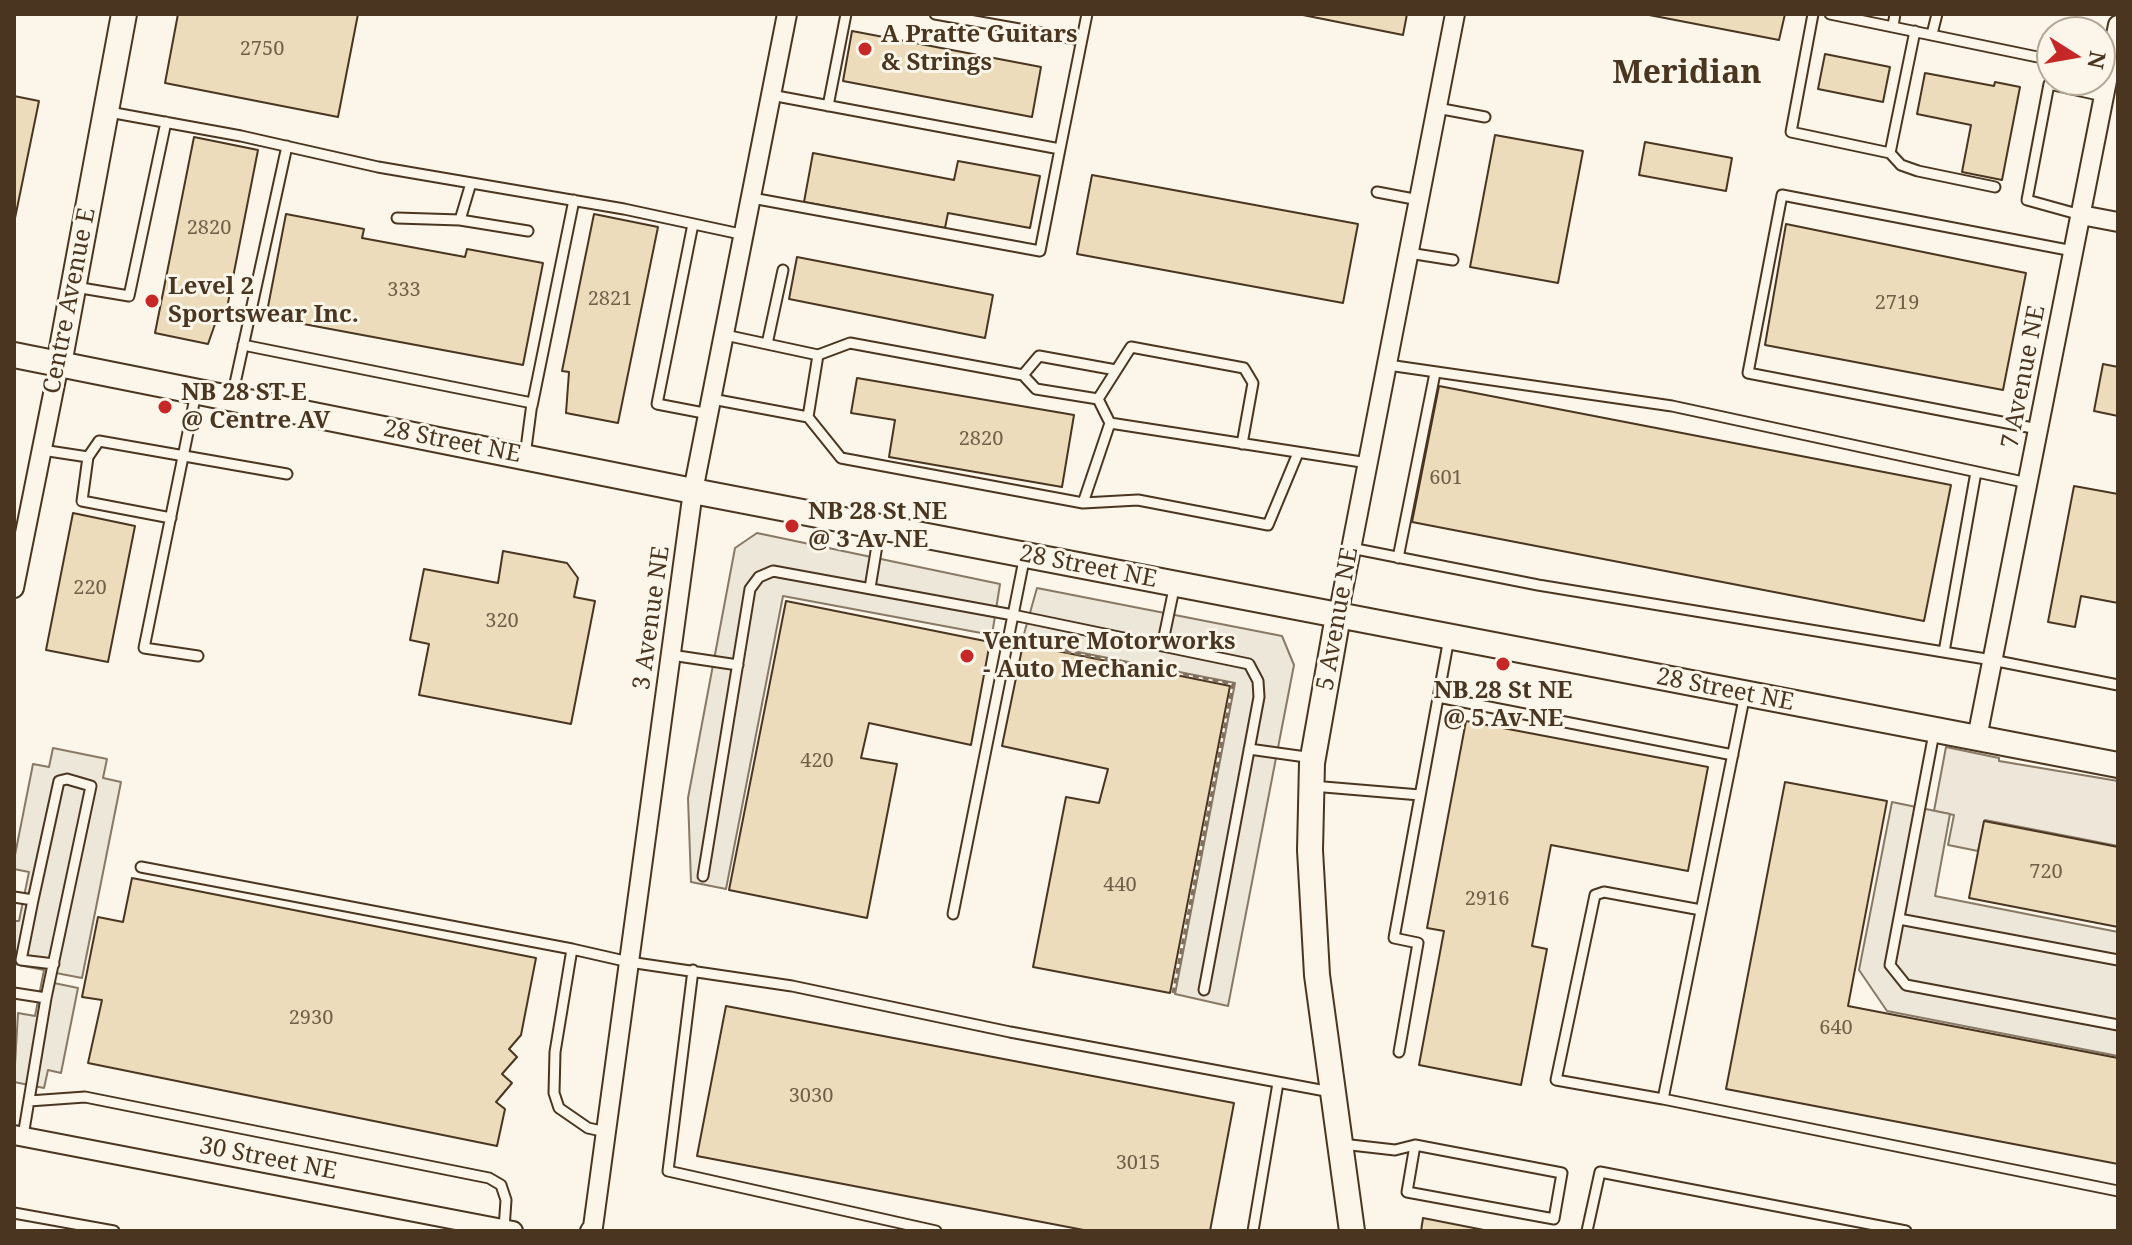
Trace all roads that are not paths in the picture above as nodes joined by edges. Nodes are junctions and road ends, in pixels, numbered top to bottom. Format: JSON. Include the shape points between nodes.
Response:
{"nodes":[{"id":1,"x":124,"y":14,"type":"edge"},
{"id":2,"x":787,"y":14,"type":"edge"},
{"id":3,"x":846,"y":14,"type":"edge"},
{"id":4,"x":935,"y":14,"type":"edge"},
{"id":5,"x":1087,"y":14,"type":"edge"},
{"id":6,"x":1455,"y":14,"type":"edge"},
{"id":7,"x":1813,"y":14,"type":"edge"},
{"id":8,"x":1830,"y":14,"type":"edge"},
{"id":9,"x":1895,"y":14,"type":"edge"},
{"id":10,"x":1937,"y":14,"type":"edge"},
{"id":11,"x":1893,"y":26,"type":"junction"},
{"id":12,"x":1915,"y":31,"type":"junction"},
{"id":13,"x":1932,"y":34,"type":"junction"},
{"id":14,"x":1081,"y":40,"type":"junction"},
{"id":15,"x":2036,"y":57,"type":"edge"},
{"id":16,"x":771,"y":95,"type":"junction"},
{"id":17,"x":2047,"y":96,"type":"edge"},
{"id":18,"x":2103,"y":96,"type":"edge"},
{"id":19,"x":828,"y":106,"type":"junction"},
{"id":20,"x":1437,"y":108,"type":"junction"},
{"id":21,"x":105,"y":112,"type":"junction"},
{"id":22,"x":1485,"y":117,"type":"dead end"},
{"id":23,"x":166,"y":122,"type":"junction"},
{"id":24,"x":287,"y":146,"type":"junction"},
{"id":25,"x":1060,"y":149,"type":"junction"},
{"id":26,"x":1890,"y":153,"type":"junction"},
{"id":27,"x":471,"y":183,"type":"junction"},
{"id":28,"x":1995,"y":187,"type":"dead end"},
{"id":29,"x":1377,"y":192,"type":"dead end"},
{"id":30,"x":752,"y":198,"type":"junction"},
{"id":31,"x":574,"y":200,"type":"junction"},
{"id":32,"x":1419,"y":200,"type":"junction"},
{"id":33,"x":2081,"y":215,"type":"junction"},
{"id":34,"x":397,"y":218,"type":"dead end"},
{"id":35,"x":460,"y":220,"type":"junction"},
{"id":36,"x":2118,"y":222,"type":"edge"},
{"id":37,"x":693,"y":224,"type":"junction"},
{"id":38,"x":528,"y":231,"type":"dead end"},
{"id":39,"x":745,"y":235,"type":"junction"},
{"id":40,"x":2073,"y":251,"type":"junction"},
{"id":41,"x":1409,"y":253,"type":"junction"},
{"id":42,"x":1453,"y":260,"type":"dead end"},
{"id":43,"x":783,"y":270,"type":"dead end"},
{"id":44,"x":74,"y":287,"type":"junction"},
{"id":45,"x":725,"y":335,"type":"junction"},
{"id":46,"x":767,"y":344,"type":"junction"},
{"id":47,"x":243,"y":345,"type":"junction"},
{"id":48,"x":14,"y":355,"type":"edge"},
{"id":49,"x":818,"y":355,"type":"junction"},
{"id":50,"x":59,"y":364,"type":"junction"},
{"id":51,"x":1388,"y":365,"type":"junction"},
{"id":52,"x":1116,"y":370,"type":"junction"},
{"id":53,"x":1435,"y":373,"type":"junction"},
{"id":54,"x":1023,"y":375,"type":"junction"},
{"id":55,"x":197,"y":390,"type":"junction"},
{"id":56,"x":232,"y":397,"type":"junction"},
{"id":57,"x":1098,"y":399,"type":"junction"},
{"id":58,"x":532,"y":406,"type":"junction"},
{"id":59,"x":710,"y":406,"type":"junction"},
{"id":60,"x":808,"y":417,"type":"junction"},
{"id":61,"x":1110,"y":423,"type":"junction"},
{"id":62,"x":2038,"y":429,"type":"junction"},
{"id":63,"x":1242,"y":444,"type":"junction"},
{"id":64,"x":42,"y":450,"type":"junction"},
{"id":65,"x":1298,"y":453,"type":"junction"},
{"id":66,"x":183,"y":456,"type":"junction"},
{"id":67,"x":524,"y":456,"type":"junction"},
{"id":68,"x":88,"y":457,"type":"junction"},
{"id":69,"x":1368,"y":463,"type":"junction"},
{"id":70,"x":1976,"y":472,"type":"junction"},
{"id":71,"x":287,"y":474,"type":"dead end"},
{"id":72,"x":2028,"y":483,"type":"junction"},
{"id":73,"x":693,"y":491,"type":"junction"},
{"id":74,"x":1083,"y":503,"type":"junction"},
{"id":75,"x":171,"y":518,"type":"junction"},
{"id":76,"x":880,"y":527,"type":"junction"},
{"id":77,"x":1351,"y":548,"type":"junction"},
{"id":78,"x":1025,"y":555,"type":"junction"},
{"id":79,"x":1398,"y":558,"type":"junction"},
{"id":80,"x":1175,"y":584,"type":"junction"},
{"id":81,"x":14,"y":588,"type":"edge"},
{"id":82,"x":870,"y":588,"type":"junction"},
{"id":83,"x":1013,"y":615,"type":"junction"},
{"id":84,"x":1338,"y":616,"type":"junction"},
{"id":85,"x":1449,"y":637,"type":"junction"},
{"id":86,"x":1162,"y":646,"type":"junction"},
{"id":87,"x":1944,"y":652,"type":"junction"},
{"id":88,"x":671,"y":655,"type":"junction"},
{"id":89,"x":198,"y":656,"type":"dead end"},
{"id":90,"x":1992,"y":660,"type":"junction"},
{"id":91,"x":738,"y":665,"type":"junction"},
{"id":92,"x":2118,"y":685,"type":"edge"},
{"id":93,"x":1745,"y":694,"type":"junction"},
{"id":94,"x":1438,"y":697,"type":"junction"},
{"id":95,"x":1935,"y":730,"type":"junction"},
{"id":96,"x":1977,"y":738,"type":"junction"},
{"id":97,"x":1249,"y":749,"type":"junction"},
{"id":98,"x":1733,"y":755,"type":"junction"},
{"id":99,"x":1313,"y":758,"type":"junction"},
{"id":100,"x":2118,"y":765,"type":"edge"},
{"id":101,"x":1312,"y":786,"type":"junction"},
{"id":102,"x":1420,"y":795,"type":"junction"},
{"id":103,"x":141,"y":867,"type":"dead end"},
{"id":104,"x":703,"y":876,"type":"dead end"},
{"id":105,"x":14,"y":897,"type":"edge"},
{"id":106,"x":33,"y":900,"type":"junction"},
{"id":107,"x":1701,"y":910,"type":"junction"},
{"id":108,"x":953,"y":914,"type":"dead end"},
{"id":109,"x":1899,"y":919,"type":"junction"},
{"id":110,"x":572,"y":949,"type":"junction"},
{"id":111,"x":2118,"y":960,"type":"edge"},
{"id":112,"x":629,"y":962,"type":"junction"},
{"id":113,"x":54,"y":964,"type":"junction"},
{"id":114,"x":693,"y":970,"type":"junction"},
{"id":115,"x":1204,"y":990,"type":"dead end"},
{"id":116,"x":14,"y":993,"type":"edge"},
{"id":117,"x":46,"y":998,"type":"junction"},
{"id":118,"x":2118,"y":1025,"type":"edge"},
{"id":119,"x":1399,"y":1052,"type":"dead end"},
{"id":120,"x":1278,"y":1083,"type":"junction"},
{"id":121,"x":1334,"y":1093,"type":"junction"},
{"id":122,"x":1663,"y":1099,"type":"junction"},
{"id":123,"x":29,"y":1101,"type":"junction"},
{"id":124,"x":606,"y":1132,"type":"junction"},
{"id":125,"x":19,"y":1136,"type":"edge"},
{"id":126,"x":1342,"y":1144,"type":"junction"},
{"id":127,"x":1415,"y":1145,"type":"junction"},
{"id":128,"x":2118,"y":1191,"type":"edge"},
{"id":129,"x":14,"y":1213,"type":"edge"},
{"id":130,"x":508,"y":1230,"type":"edge"},
{"id":131,"x":114,"y":1231,"type":"edge"},
{"id":132,"x":590,"y":1231,"type":"edge"},
{"id":133,"x":936,"y":1231,"type":"edge"},
{"id":134,"x":1253,"y":1231,"type":"edge"},
{"id":135,"x":1352,"y":1231,"type":"edge"},
{"id":136,"x":1587,"y":1231,"type":"edge"},
{"id":137,"x":1906,"y":1231,"type":"edge"}],
"edges":[{"from":1,"to":21,"type":"street","name":"Centre Avenue E"},
{"from":2,"to":16,"type":"street","name":"3 Avenue NE"},
{"from":3,"to":19,"type":"lane"},
{"from":4,"to":14,"type":"lane"},
{"from":5,"to":14,"type":"lane"},
{"from":6,"to":20,"type":"street","name":"5 Avenue NE"},
{"from":7,"to":26,"type":"lane","via":[[1791,132]]},
{"from":8,"to":11,"type":"lane"},
{"from":9,"to":11,"type":"lane"},
{"from":10,"to":13,"type":"lane"},
{"from":11,"to":12,"type":"lane"},
{"from":12,"to":13,"type":"lane"},
{"from":12,"to":26,"type":"lane"},
{"from":13,"to":15,"type":"lane"},
{"from":14,"to":25,"type":"lane"},
{"from":16,"to":19,"type":"lane"},
{"from":16,"to":30,"type":"street","name":"3 Avenue NE"},
{"from":17,"to":33,"type":"lane","via":[[2027,200]]},
{"from":18,"to":33,"type":"street","name":"7 Avenue NE"},
{"from":19,"to":25,"type":"lane"},
{"from":20,"to":22,"type":"lane"},
{"from":20,"to":32,"type":"street","name":"5 Avenue NE"},
{"from":21,"to":23,"type":"lane"},
{"from":21,"to":44,"type":"street","name":"Centre Avenue E"},
{"from":23,"to":24,"type":"lane"},
{"from":23,"to":44,"type":"lane","via":[[129,296]]},
{"from":24,"to":27,"type":"lane"},
{"from":24,"to":47,"type":"lane"},
{"from":25,"to":30,"type":"lane","via":[[1040,251]]},
{"from":26,"to":28,"type":"lane","via":[[1901,165],[1918,171]]},
{"from":27,"to":31,"type":"lane"},
{"from":27,"to":35,"type":"lane"},
{"from":29,"to":32,"type":"lane"},
{"from":30,"to":39,"type":"street","name":"3 Avenue NE"},
{"from":31,"to":37,"type":"lane"},
{"from":31,"to":58,"type":"lane"},
{"from":32,"to":41,"type":"street","name":"5 Avenue NE"},
{"from":33,"to":36,"type":"street"},
{"from":33,"to":40,"type":"street","name":"7 Avenue NE"},
{"from":34,"to":35,"type":"lane"},
{"from":35,"to":38,"type":"lane"},
{"from":37,"to":39,"type":"lane"},
{"from":37,"to":59,"type":"lane","via":[[657,404]]},
{"from":39,"to":45,"type":"street","name":"3 Avenue NE"},
{"from":40,"to":62,"type":"street","name":"7 Avenue NE"},
{"from":40,"to":62,"type":"lane","via":[[1782,195],[1779,209],[1748,373]]},
{"from":41,"to":42,"type":"lane"},
{"from":41,"to":51,"type":"street","name":"5 Avenue NE"},
{"from":43,"to":46,"type":"lane"},
{"from":44,"to":50,"type":"street","name":"Centre Avenue E"},
{"from":45,"to":46,"type":"lane"},
{"from":45,"to":59,"type":"street","name":"3 Avenue NE"},
{"from":46,"to":49,"type":"lane"},
{"from":47,"to":56,"type":"lane"},
{"from":47,"to":58,"type":"lane"},
{"from":48,"to":50,"type":"street","name":"28 Street NE"},
{"from":49,"to":54,"type":"lane","via":[[850,343]]},
{"from":49,"to":60,"type":"lane"},
{"from":50,"to":55,"type":"street","name":"28 Street NE"},
{"from":50,"to":64,"type":"street","name":"Centre Avenue E"},
{"from":51,"to":53,"type":"lane"},
{"from":51,"to":69,"type":"street","name":"5 Avenue NE"},
{"from":52,"to":54,"type":"lane","via":[[1039,356]]},
{"from":52,"to":57,"type":"lane"},
{"from":52,"to":63,"type":"lane","via":[[1131,347],[1244,368],[1253,383]]},
{"from":53,"to":70,"type":"lane","via":[[1672,406]]},
{"from":53,"to":79,"type":"lane"},
{"from":54,"to":57,"type":"lane","via":[[1036,389]]},
{"from":55,"to":56,"type":"street","name":"28 Street NE"},
{"from":55,"to":66,"type":"lane"},
{"from":56,"to":67,"type":"street","name":"28 Street NE"},
{"from":57,"to":61,"type":"lane"},
{"from":58,"to":67,"type":"lane"},
{"from":59,"to":60,"type":"lane"},
{"from":59,"to":73,"type":"street","name":"3 Avenue NE"},
{"from":60,"to":74,"type":"lane","via":[[841,458]]},
{"from":61,"to":63,"type":"lane"},
{"from":61,"to":74,"type":"lane"},
{"from":62,"to":72,"type":"street","name":"7 Avenue NE"},
{"from":63,"to":65,"type":"lane"},
{"from":64,"to":68,"type":"lane"},
{"from":64,"to":81,"type":"street","name":"Centre Avenue E"},
{"from":65,"to":69,"type":"lane"},
{"from":65,"to":74,"type":"lane","via":[[1268,525],[1138,500]]},
{"from":66,"to":68,"type":"lane","via":[[99,441]]},
{"from":66,"to":71,"type":"lane"},
{"from":66,"to":75,"type":"lane"},
{"from":67,"to":73,"type":"street","name":"28 Street NE"},
{"from":68,"to":75,"type":"lane","via":[[82,501]]},
{"from":69,"to":77,"type":"street","name":"5 Avenue NE"},
{"from":70,"to":72,"type":"lane"},
{"from":70,"to":87,"type":"lane"},
{"from":72,"to":90,"type":"street","name":"7 Avenue NE"},
{"from":73,"to":76,"type":"street","name":"28 Street NE"},
{"from":73,"to":88,"type":"street","name":"3 Avenue NE"},
{"from":75,"to":89,"type":"lane","via":[[144,648]]},
{"from":76,"to":78,"type":"street","name":"28 Street NE"},
{"from":76,"to":82,"type":"lane"},
{"from":77,"to":79,"type":"lane"},
{"from":77,"to":84,"type":"street","name":"5 Avenue NE"},
{"from":78,"to":80,"type":"street","name":"28 Street NE"},
{"from":78,"to":83,"type":"lane"},
{"from":79,"to":87,"type":"lane"},
{"from":80,"to":84,"type":"street","name":"28 Street NE"},
{"from":80,"to":86,"type":"lane"},
{"from":82,"to":83,"type":"lane"},
{"from":82,"to":91,"type":"lane","via":[[773,571],[759,577],[750,589]]},
{"from":83,"to":86,"type":"lane"},
{"from":83,"to":108,"type":"lane"},
{"from":84,"to":85,"type":"street","name":"28 Street NE"},
{"from":84,"to":99,"type":"street","name":"5 Avenue NE"},
{"from":85,"to":93,"type":"street","name":"28 Street NE"},
{"from":85,"to":94,"type":"lane"},
{"from":86,"to":97,"type":"lane","via":[[1249,664],[1259,697]]},
{"from":87,"to":90,"type":"lane"},
{"from":88,"to":91,"type":"lane"},
{"from":88,"to":112,"type":"street","name":"3 Avenue NE"},
{"from":90,"to":92,"type":"lane"},
{"from":90,"to":96,"type":"street","name":"7 Avenue NE"},
{"from":91,"to":104,"type":"lane"},
{"from":93,"to":95,"type":"street","name":"28 Street NE"},
{"from":93,"to":98,"type":"lane"},
{"from":94,"to":98,"type":"lane"},
{"from":94,"to":102,"type":"lane"},
{"from":95,"to":96,"type":"street","name":"28 Street NE"},
{"from":95,"to":109,"type":"lane"},
{"from":96,"to":100,"type":"street","name":"28 Street NE"},
{"from":97,"to":99,"type":"lane"},
{"from":97,"to":115,"type":"lane"},
{"from":98,"to":107,"type":"lane"},
{"from":99,"to":101,"type":"street","name":"5 Avenue NE"},
{"from":101,"to":102,"type":"lane"},
{"from":101,"to":121,"type":"street","name":"5 Avenue NE","via":[[1317,975]]},
{"from":102,"to":119,"type":"lane","via":[[1394,938],[1418,943]]},
{"from":103,"to":110,"type":"lane"},
{"from":105,"to":106,"type":"lane"},
{"from":106,"to":113,"type":"lane","via":[[21,960]]},
{"from":106,"to":113,"type":"lane","via":[[59,781],[91,786]]},
{"from":107,"to":122,"type":"lane"},
{"from":107,"to":122,"type":"lane","via":[[1604,892],[1595,895],[1556,1080]]},
{"from":109,"to":111,"type":"lane"},
{"from":109,"to":118,"type":"lane","via":[[1890,965],[1906,985]]},
{"from":110,"to":112,"type":"lane"},
{"from":110,"to":124,"type":"lane","via":[[555,1052],[554,1093],[559,1108],[588,1128]]},
{"from":112,"to":114,"type":"lane"},
{"from":112,"to":124,"type":"street","name":"3 Avenue NE"},
{"from":113,"to":117,"type":"lane"},
{"from":114,"to":120,"type":"lane"},
{"from":114,"to":133,"type":"lane","via":[[668,1171]]},
{"from":116,"to":117,"type":"lane"},
{"from":117,"to":123,"type":"lane"},
{"from":120,"to":121,"type":"lane"},
{"from":120,"to":134,"type":"lane"},
{"from":121,"to":126,"type":"street","name":"5 Avenue NE"},
{"from":122,"to":128,"type":"lane"},
{"from":123,"to":125,"type":"lane"},
{"from":123,"to":130,"type":"lane","via":[[85,1097],[489,1178],[501,1185]]},
{"from":124,"to":132,"type":"street","name":"3 Avenue NE"},
{"from":125,"to":130,"type":"street","name":"30 Street NE"},
{"from":126,"to":127,"type":"lane","via":[[1395,1150]]},
{"from":126,"to":135,"type":"street","name":"5 Avenue NE"},
{"from":127,"to":127,"type":"lane","via":[[1562,1173],[1554,1219],[1407,1192]]},
{"from":129,"to":131,"type":"lane"},
{"from":136,"to":137,"type":"lane","via":[[1600,1172]]}]}
